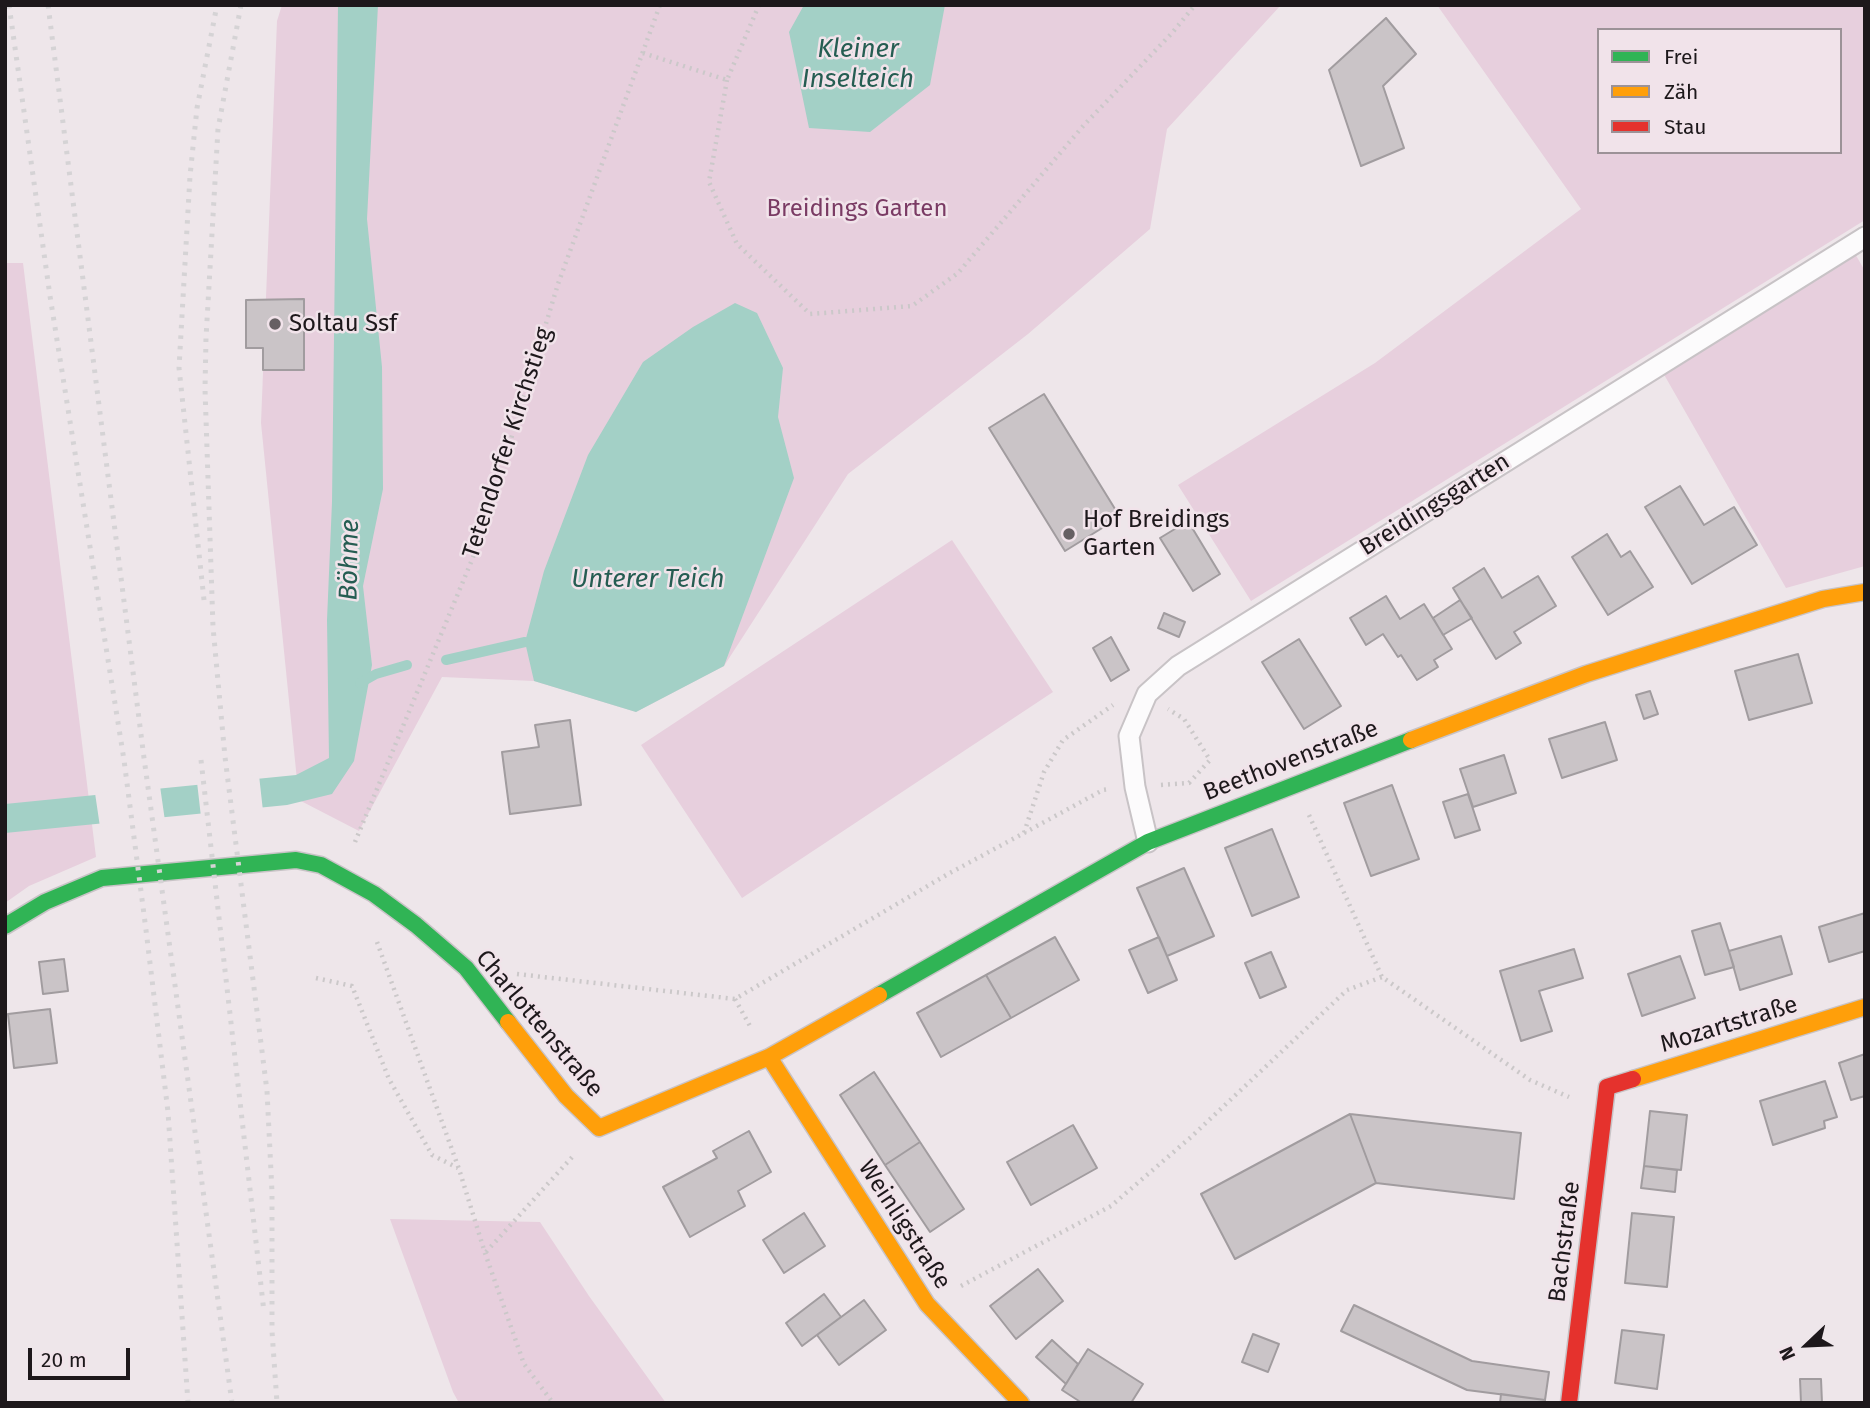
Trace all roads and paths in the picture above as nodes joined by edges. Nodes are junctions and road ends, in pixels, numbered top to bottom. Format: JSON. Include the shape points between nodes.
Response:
{"nodes":[{"id":1,"x":660,"y":5,"type":"edge"},
{"id":2,"x":758,"y":5,"type":"edge"},
{"id":3,"x":1195,"y":5,"type":"edge"},
{"id":4,"x":643,"y":53,"type":"junction"},
{"id":5,"x":727,"y":79,"type":"junction"},
{"id":6,"x":1862,"y":239,"type":"edge"},
{"id":7,"x":1865,"y":592,"type":"edge"},
{"id":8,"x":1147,"y":694,"type":"junction"},
{"id":9,"x":1295,"y":783,"type":"junction"},
{"id":10,"x":1135,"y":787,"type":"junction"},
{"id":11,"x":1024,"y":833,"type":"junction"},
{"id":12,"x":1148,"y":842,"type":"junction"},
{"id":13,"x":341,"y":875,"type":"junction"},
{"id":14,"x":374,"y":894,"type":"junction"},
{"id":15,"x":5,"y":926,"type":"edge"},
{"id":16,"x":466,"y":968,"type":"junction"},
{"id":17,"x":1382,"y":976,"type":"junction"},
{"id":18,"x":316,"y":978,"type":"dead end"},
{"id":19,"x":1865,"y":1007,"type":"edge"},
{"id":20,"x":769,"y":1057,"type":"junction"},
{"id":21,"x":1607,"y":1087,"type":"junction"},
{"id":22,"x":599,"y":1128,"type":"junction"},
{"id":23,"x":459,"y":1169,"type":"junction"},
{"id":24,"x":485,"y":1253,"type":"junction"},
{"id":25,"x":927,"y":1304,"type":"junction"},
{"id":26,"x":553,"y":1403,"type":"edge"},
{"id":27,"x":1021,"y":1403,"type":"edge"},
{"id":28,"x":1569,"y":1403,"type":"edge"}],
"edges":[{"from":1,"to":4,"type":"path","name":"Tetendorfer Kirchstieg"},
{"from":2,"to":5,"type":"path"},
{"from":3,"to":5,"type":"path","via":[[1084,125],[958,273],[912,306],[810,314],[737,244],[709,183]]},
{"from":4,"to":5,"type":"path"},
{"from":4,"to":13,"type":"path","name":"Tetendorfer Kirchstieg","via":[[558,284],[481,538]]},
{"from":6,"to":8,"type":"lane","name":"Breidingsgarten","via":[[1178,666]]},
{"from":7,"to":9,"type":"street","name":"Beethovenstraße","via":[[1823,599],[1586,674]]},
{"from":8,"to":10,"type":"lane","name":"Breidingsgarten","via":[[1129,736]]},
{"from":8,"to":10,"type":"path","via":[[1184,719],[1210,760],[1189,783]]},
{"from":8,"to":11,"type":"path","via":[[1110,707],[1063,740],[1044,772]]},
{"from":9,"to":12,"type":"street","name":"Beethovenstraße"},
{"from":9,"to":17,"type":"path"},
{"from":10,"to":11,"type":"path","via":[[1103,790]]},
{"from":10,"to":12,"type":"lane","name":"Breidingsgarten"},
{"from":11,"to":16,"type":"path","via":[[735,999]]},
{"from":12,"to":20,"type":"street","name":"Beethovenstraße"},
{"from":13,"to":14,"type":"street","name":"Charlottenstraße"},
{"from":13,"to":15,"type":"street","name":"Charlottenstraße","via":[[296,860],[102,878],[45,902]]},
{"from":14,"to":16,"type":"street","name":"Charlottenstraße"},
{"from":14,"to":23,"type":"path","via":[[374,932]]},
{"from":16,"to":22,"type":"street","name":"Charlottenstraße","via":[[566,1096]]},
{"from":17,"to":21,"type":"path","via":[[1530,1080],[1572,1098]]},
{"from":17,"to":25,"type":"path","via":[[1347,990],[1111,1206]]},
{"from":18,"to":23,"type":"path","via":[[352,986],[389,1079],[432,1155]]},
{"from":19,"to":21,"type":"street","name":"Mozartstraße"},
{"from":20,"to":22,"type":"street","name":"Charlottenstraße"},
{"from":20,"to":25,"type":"street","name":"Weinligstraße"},
{"from":21,"to":28,"type":"street","name":"Bachstraße"},
{"from":22,"to":24,"type":"path"},
{"from":23,"to":24,"type":"path"},
{"from":24,"to":26,"type":"path","via":[[524,1364]]},
{"from":25,"to":27,"type":"street","name":"Weinligstraße"}]}
